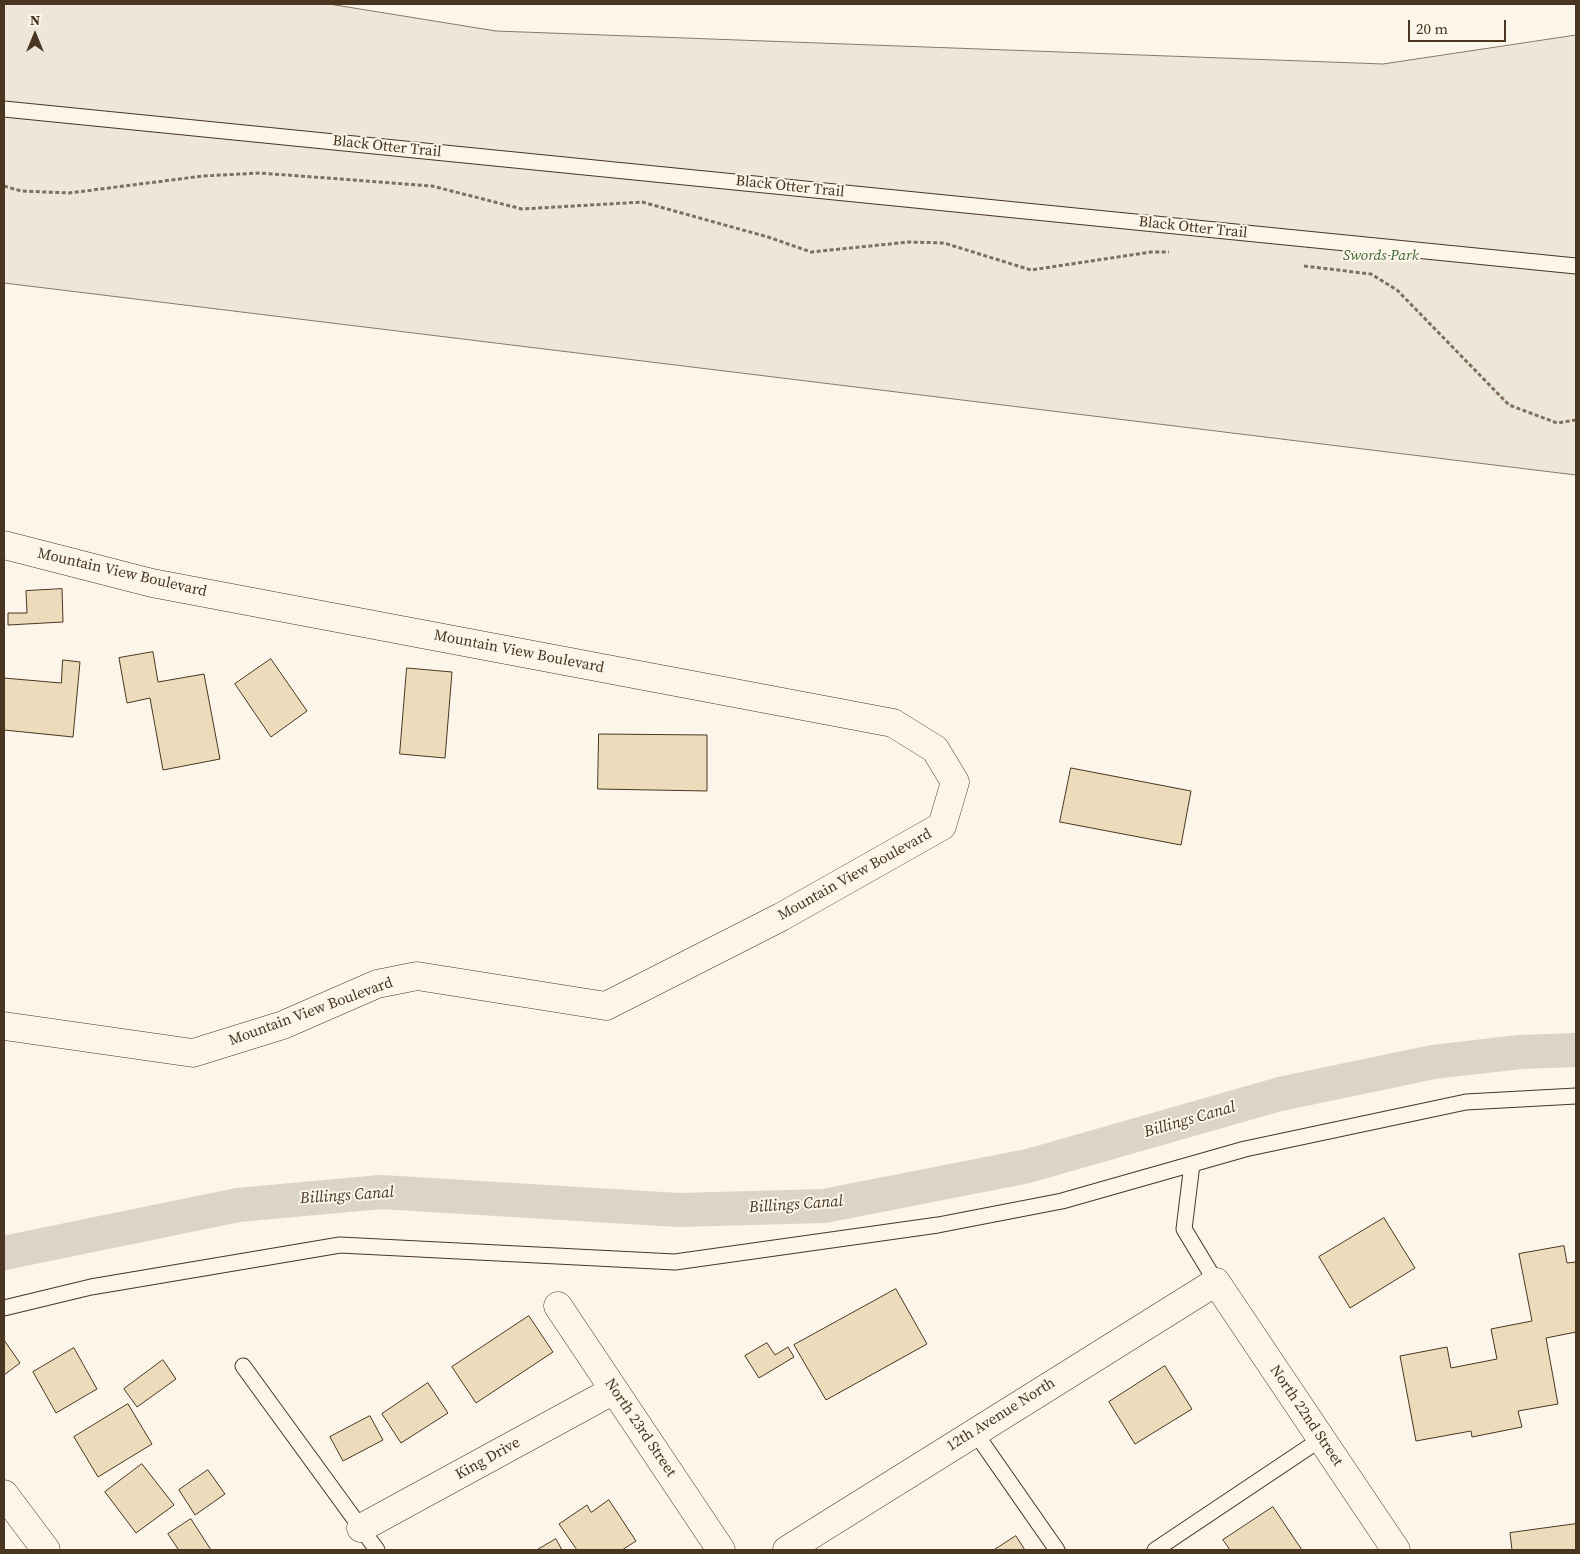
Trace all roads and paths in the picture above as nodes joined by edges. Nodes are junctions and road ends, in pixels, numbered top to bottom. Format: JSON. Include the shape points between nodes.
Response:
{"nodes":[{"id":1,"x":4,"y":109,"type":"edge"},
{"id":2,"x":4,"y":186,"type":"edge"},
{"id":3,"x":1176,"y":252,"type":"dead end"},
{"id":4,"x":1302,"y":266,"type":"dead end"},
{"id":5,"x":1576,"y":266,"type":"edge"},
{"id":6,"x":1576,"y":420,"type":"edge"},
{"id":7,"x":4,"y":545,"type":"edge"},
{"id":8,"x":4,"y":1026,"type":"edge"},
{"id":9,"x":1576,"y":1096,"type":"edge"},
{"id":10,"x":1192,"y":1164,"type":"junction"},
{"id":11,"x":1216,"y":1282,"type":"junction"},
{"id":12,"x":558,"y":1306,"type":"dead end"},
{"id":13,"x":4,"y":1308,"type":"edge"},
{"id":14,"x":243,"y":1366,"type":"dead end"},
{"id":15,"x":614,"y":1390,"type":"junction"},
{"id":16,"x":974,"y":1431,"type":"junction"},
{"id":17,"x":1321,"y":1439,"type":"junction"},
{"id":18,"x":4,"y":1494,"type":"edge"},
{"id":19,"x":361,"y":1528,"type":"junction"},
{"id":20,"x":46,"y":1550,"type":"edge"},
{"id":21,"x":377,"y":1550,"type":"edge"},
{"id":22,"x":721,"y":1550,"type":"edge"},
{"id":23,"x":787,"y":1550,"type":"edge"},
{"id":24,"x":1057,"y":1550,"type":"edge"},
{"id":25,"x":1155,"y":1550,"type":"edge"},
{"id":26,"x":1396,"y":1550,"type":"edge"}],
"edges":[{"from":1,"to":5,"type":"lane","name":"Black Otter Trail"},
{"from":2,"to":3,"type":"path","via":[[21,191],[69,193],[203,176],[260,173],[432,186],[522,210],[642,202],[811,252],[908,242],[944,243],[1031,270],[1151,252]]},
{"from":4,"to":6,"type":"path","via":[[1371,274],[1397,290],[1509,405],[1557,423]]},
{"from":7,"to":8,"type":"street","name":"Mountain View Boulevard","via":[[152,583],[893,723],[935,748],[955,782],[942,826],[781,917],[606,1006],[417,976],[377,984],[283,1025],[193,1053]]},
{"from":9,"to":10,"type":"lane","via":[[1466,1102],[1245,1149]]},
{"from":10,"to":11,"type":"lane","via":[[1184,1230]]},
{"from":10,"to":13,"type":"lane","via":[[1062,1202],[938,1225],[675,1262],[340,1245],[91,1287]]},
{"from":11,"to":16,"type":"street","name":"12th Avenue North"},
{"from":11,"to":17,"type":"street","name":"North 22nd Street"},
{"from":12,"to":15,"type":"street","name":"North 23rd Street"},
{"from":14,"to":19,"type":"lane"},
{"from":15,"to":19,"type":"street","name":"King Drive"},
{"from":15,"to":22,"type":"street","name":"North 23rd Street"},
{"from":16,"to":23,"type":"street","name":"12th Avenue North"},
{"from":16,"to":24,"type":"lane"},
{"from":17,"to":25,"type":"lane"},
{"from":17,"to":26,"type":"street","name":"North 22nd Street"},
{"from":18,"to":20,"type":"street"},
{"from":19,"to":21,"type":"lane"}]}
